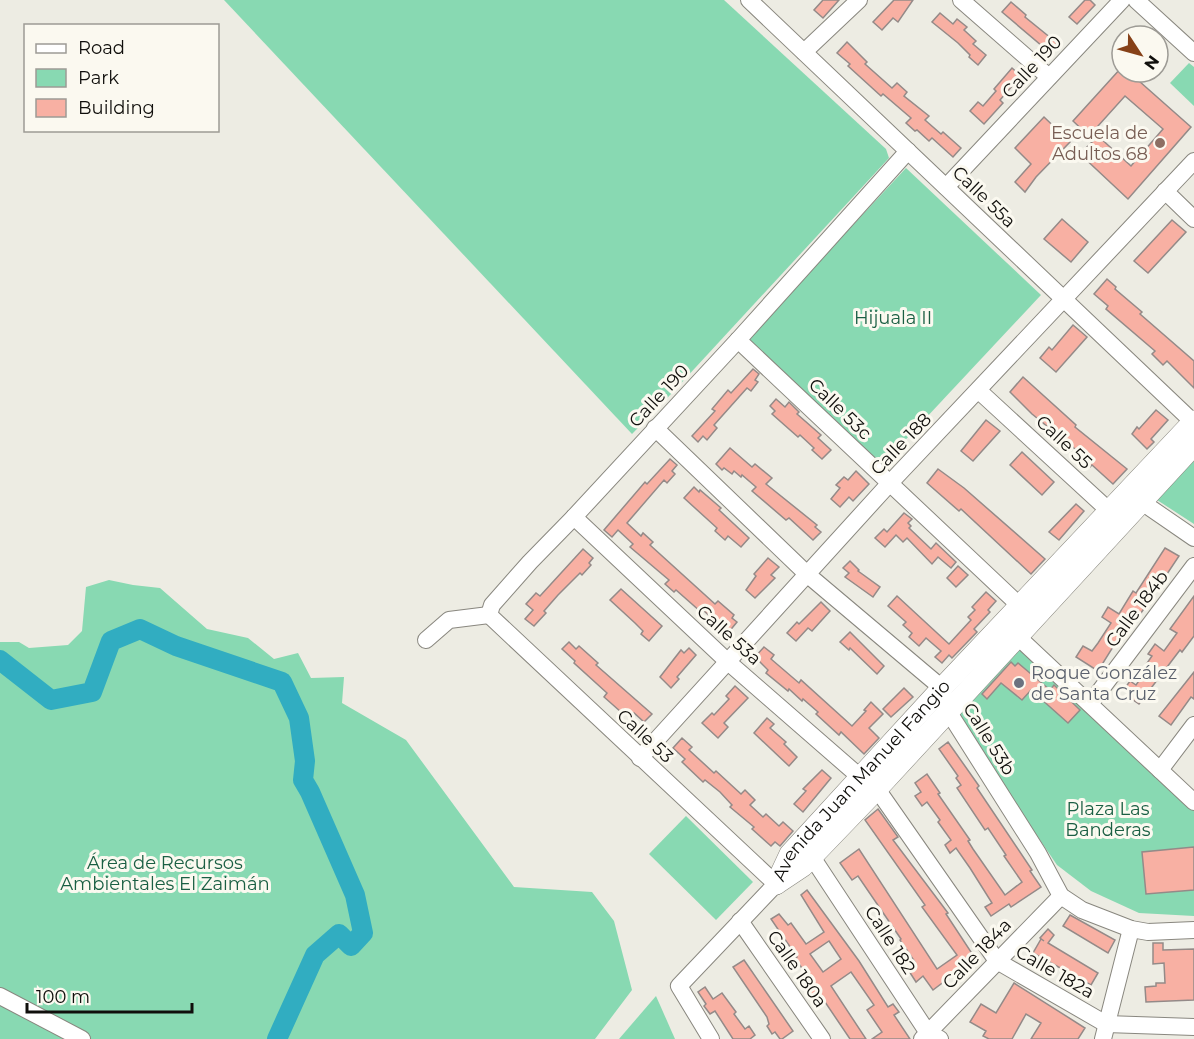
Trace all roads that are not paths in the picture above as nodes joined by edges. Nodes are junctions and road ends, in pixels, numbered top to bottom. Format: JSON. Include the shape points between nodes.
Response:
{"nodes":[{"id":1,"x":749,"y":0,"type":"edge"},
{"id":2,"x":859,"y":0,"type":"edge"},
{"id":3,"x":961,"y":0,"type":"edge"},
{"id":4,"x":1122,"y":0,"type":"edge"},
{"id":5,"x":1136,"y":0,"type":"edge"},
{"id":6,"x":804,"y":52,"type":"junction"},
{"id":7,"x":1194,"y":53,"type":"edge"},
{"id":8,"x":1049,"y":77,"type":"junction"},
{"id":9,"x":908,"y":151,"type":"junction"},
{"id":10,"x":1194,"y":161,"type":"edge"},
{"id":11,"x":945,"y":187,"type":"junction"},
{"id":12,"x":1166,"y":191,"type":"junction"},
{"id":13,"x":1194,"y":219,"type":"edge"},
{"id":14,"x":1063,"y":301,"type":"junction"},
{"id":15,"x":738,"y":339,"type":"junction"},
{"id":16,"x":979,"y":391,"type":"junction"},
{"id":17,"x":1193,"y":421,"type":"edge"},
{"id":18,"x":655,"y":428,"type":"junction"},
{"id":19,"x":1194,"y":445,"type":"edge"},
{"id":20,"x":889,"y":484,"type":"junction"},
{"id":21,"x":1134,"y":496,"type":"junction"},
{"id":22,"x":1115,"y":516,"type":"junction"},
{"id":23,"x":574,"y":517,"type":"junction"},
{"id":24,"x":1194,"y":538,"type":"edge"},
{"id":25,"x":1194,"y":566,"type":"edge"},
{"id":26,"x":808,"y":575,"type":"junction"},
{"id":27,"x":1020,"y":606,"type":"junction"},
{"id":28,"x":489,"y":615,"type":"junction"},
{"id":29,"x":1017,"y":636,"type":"junction"},
{"id":30,"x":426,"y":640,"type":"dead end"},
{"id":31,"x":729,"y":662,"type":"junction"},
{"id":32,"x":942,"y":688,"type":"junction"},
{"id":33,"x":1090,"y":704,"type":"junction"},
{"id":34,"x":948,"y":711,"type":"junction"},
{"id":35,"x":1194,"y":725,"type":"edge"},
{"id":36,"x":640,"y":758,"type":"junction"},
{"id":37,"x":1160,"y":770,"type":"junction"},
{"id":38,"x":869,"y":783,"type":"junction"},
{"id":39,"x":1194,"y":802,"type":"edge"},
{"id":40,"x":812,"y":857,"type":"junction"},
{"id":41,"x":776,"y":884,"type":"junction"},
{"id":42,"x":1061,"y":896,"type":"junction"},
{"id":43,"x":740,"y":921,"type":"junction"},
{"id":44,"x":1131,"y":929,"type":"junction"},
{"id":45,"x":1194,"y":930,"type":"edge"},
{"id":46,"x":997,"y":961,"type":"junction"},
{"id":47,"x":0,"y":996,"type":"edge"},
{"id":48,"x":1194,"y":1027,"type":"edge"},
{"id":49,"x":1105,"y":1031,"type":"edge"},
{"id":50,"x":930,"y":1037,"type":"edge"},
{"id":51,"x":82,"y":1039,"type":"edge"},
{"id":52,"x":711,"y":1039,"type":"edge"},
{"id":53,"x":822,"y":1039,"type":"edge"}],
"edges":[{"from":1,"to":6,"type":"street","name":"Calle 55a"},
{"from":2,"to":6,"type":"street"},
{"from":3,"to":8,"type":"street"},
{"from":4,"to":8,"type":"street","name":"Calle 190"},
{"from":5,"to":7,"type":"street"},
{"from":6,"to":9,"type":"street","name":"Calle 55a"},
{"from":8,"to":11,"type":"street","name":"Calle 190"},
{"from":9,"to":11,"type":"street","name":"Calle 55a"},
{"from":9,"to":15,"type":"street","name":"Calle 190"},
{"from":10,"to":12,"type":"street","name":"Calle 188"},
{"from":11,"to":14,"type":"street","name":"Calle 55a"},
{"from":12,"to":13,"type":"street"},
{"from":12,"to":14,"type":"street","name":"Calle 188"},
{"from":14,"to":16,"type":"street","name":"Calle 188"},
{"from":14,"to":17,"type":"street","name":"Calle 55a"},
{"from":15,"to":18,"type":"street","name":"Calle 190"},
{"from":15,"to":20,"type":"street","name":"Calle 53c"},
{"from":16,"to":20,"type":"street","name":"Calle 188"},
{"from":16,"to":22,"type":"street","name":"Calle 55"},
{"from":17,"to":21,"type":"main road","name":"Avenida Juan Manuel Fangio"},
{"from":18,"to":23,"type":"street","name":"Calle 190"},
{"from":18,"to":26,"type":"street"},
{"from":19,"to":21,"type":"main road","name":"Avenida Juan Manuel Fangio"},
{"from":20,"to":26,"type":"street","name":"Calle 188"},
{"from":20,"to":27,"type":"street","name":"Calle 53c"},
{"from":21,"to":22,"type":"main road","name":"Avenida Juan Manuel Fangio"},
{"from":21,"to":24,"type":"street"},
{"from":22,"to":27,"type":"main road","name":"Avenida Juan Manuel Fangio"},
{"from":22,"to":29,"type":"main road","name":"Avenida Juan Manuel Fangio"},
{"from":23,"to":28,"type":"street","name":"Calle 190","via":[[492,605]]},
{"from":23,"to":31,"type":"street","name":"Calle 53a"},
{"from":25,"to":33,"type":"street","name":"Calle 184b"},
{"from":26,"to":31,"type":"street","name":"Calle 188"},
{"from":26,"to":32,"type":"street"},
{"from":27,"to":32,"type":"main road","name":"Avenida Juan Manuel Fangio"},
{"from":28,"to":30,"type":"street","via":[[448,620]]},
{"from":28,"to":36,"type":"street","name":"Calle 53"},
{"from":29,"to":33,"type":"street"},
{"from":29,"to":34,"type":"main road","name":"Avenida Juan Manuel Fangio"},
{"from":31,"to":36,"type":"street","name":"Calle 188"},
{"from":31,"to":38,"type":"street","name":"Calle 53a"},
{"from":32,"to":34,"type":"street","name":"Calle 53b"},
{"from":32,"to":38,"type":"main road","name":"Avenida Juan Manuel Fangio"},
{"from":33,"to":37,"type":"street"},
{"from":34,"to":38,"type":"main road","name":"Avenida Juan Manuel Fangio"},
{"from":34,"to":42,"type":"street","name":"Calle 53b"},
{"from":35,"to":37,"type":"street"},
{"from":36,"to":41,"type":"street","name":"Calle 53"},
{"from":37,"to":39,"type":"street"},
{"from":38,"to":40,"type":"main road","name":"Avenida Juan Manuel Fangio"},
{"from":38,"to":41,"type":"main road","name":"Avenida Juan Manuel Fangio","via":[[790,854]]},
{"from":38,"to":46,"type":"street","name":"Calle 182a"},
{"from":40,"to":41,"type":"main road","name":"Avenida Juan Manuel Fangio"},
{"from":40,"to":50,"type":"street","name":"Calle 182"},
{"from":41,"to":43,"type":"street"},
{"from":42,"to":44,"type":"street","via":[[1082,910]]},
{"from":42,"to":46,"type":"street","name":"Calle 184a"},
{"from":43,"to":52,"type":"street","via":[[679,986]]},
{"from":43,"to":53,"type":"street","name":"Calle 180a"},
{"from":44,"to":45,"type":"street"},
{"from":44,"to":49,"type":"street"},
{"from":46,"to":49,"type":"street","name":"Calle 182a"},
{"from":46,"to":50,"type":"street","name":"Calle 184a"},
{"from":47,"to":51,"type":"street"},
{"from":48,"to":49,"type":"street","name":"Calle 182a"}]}
